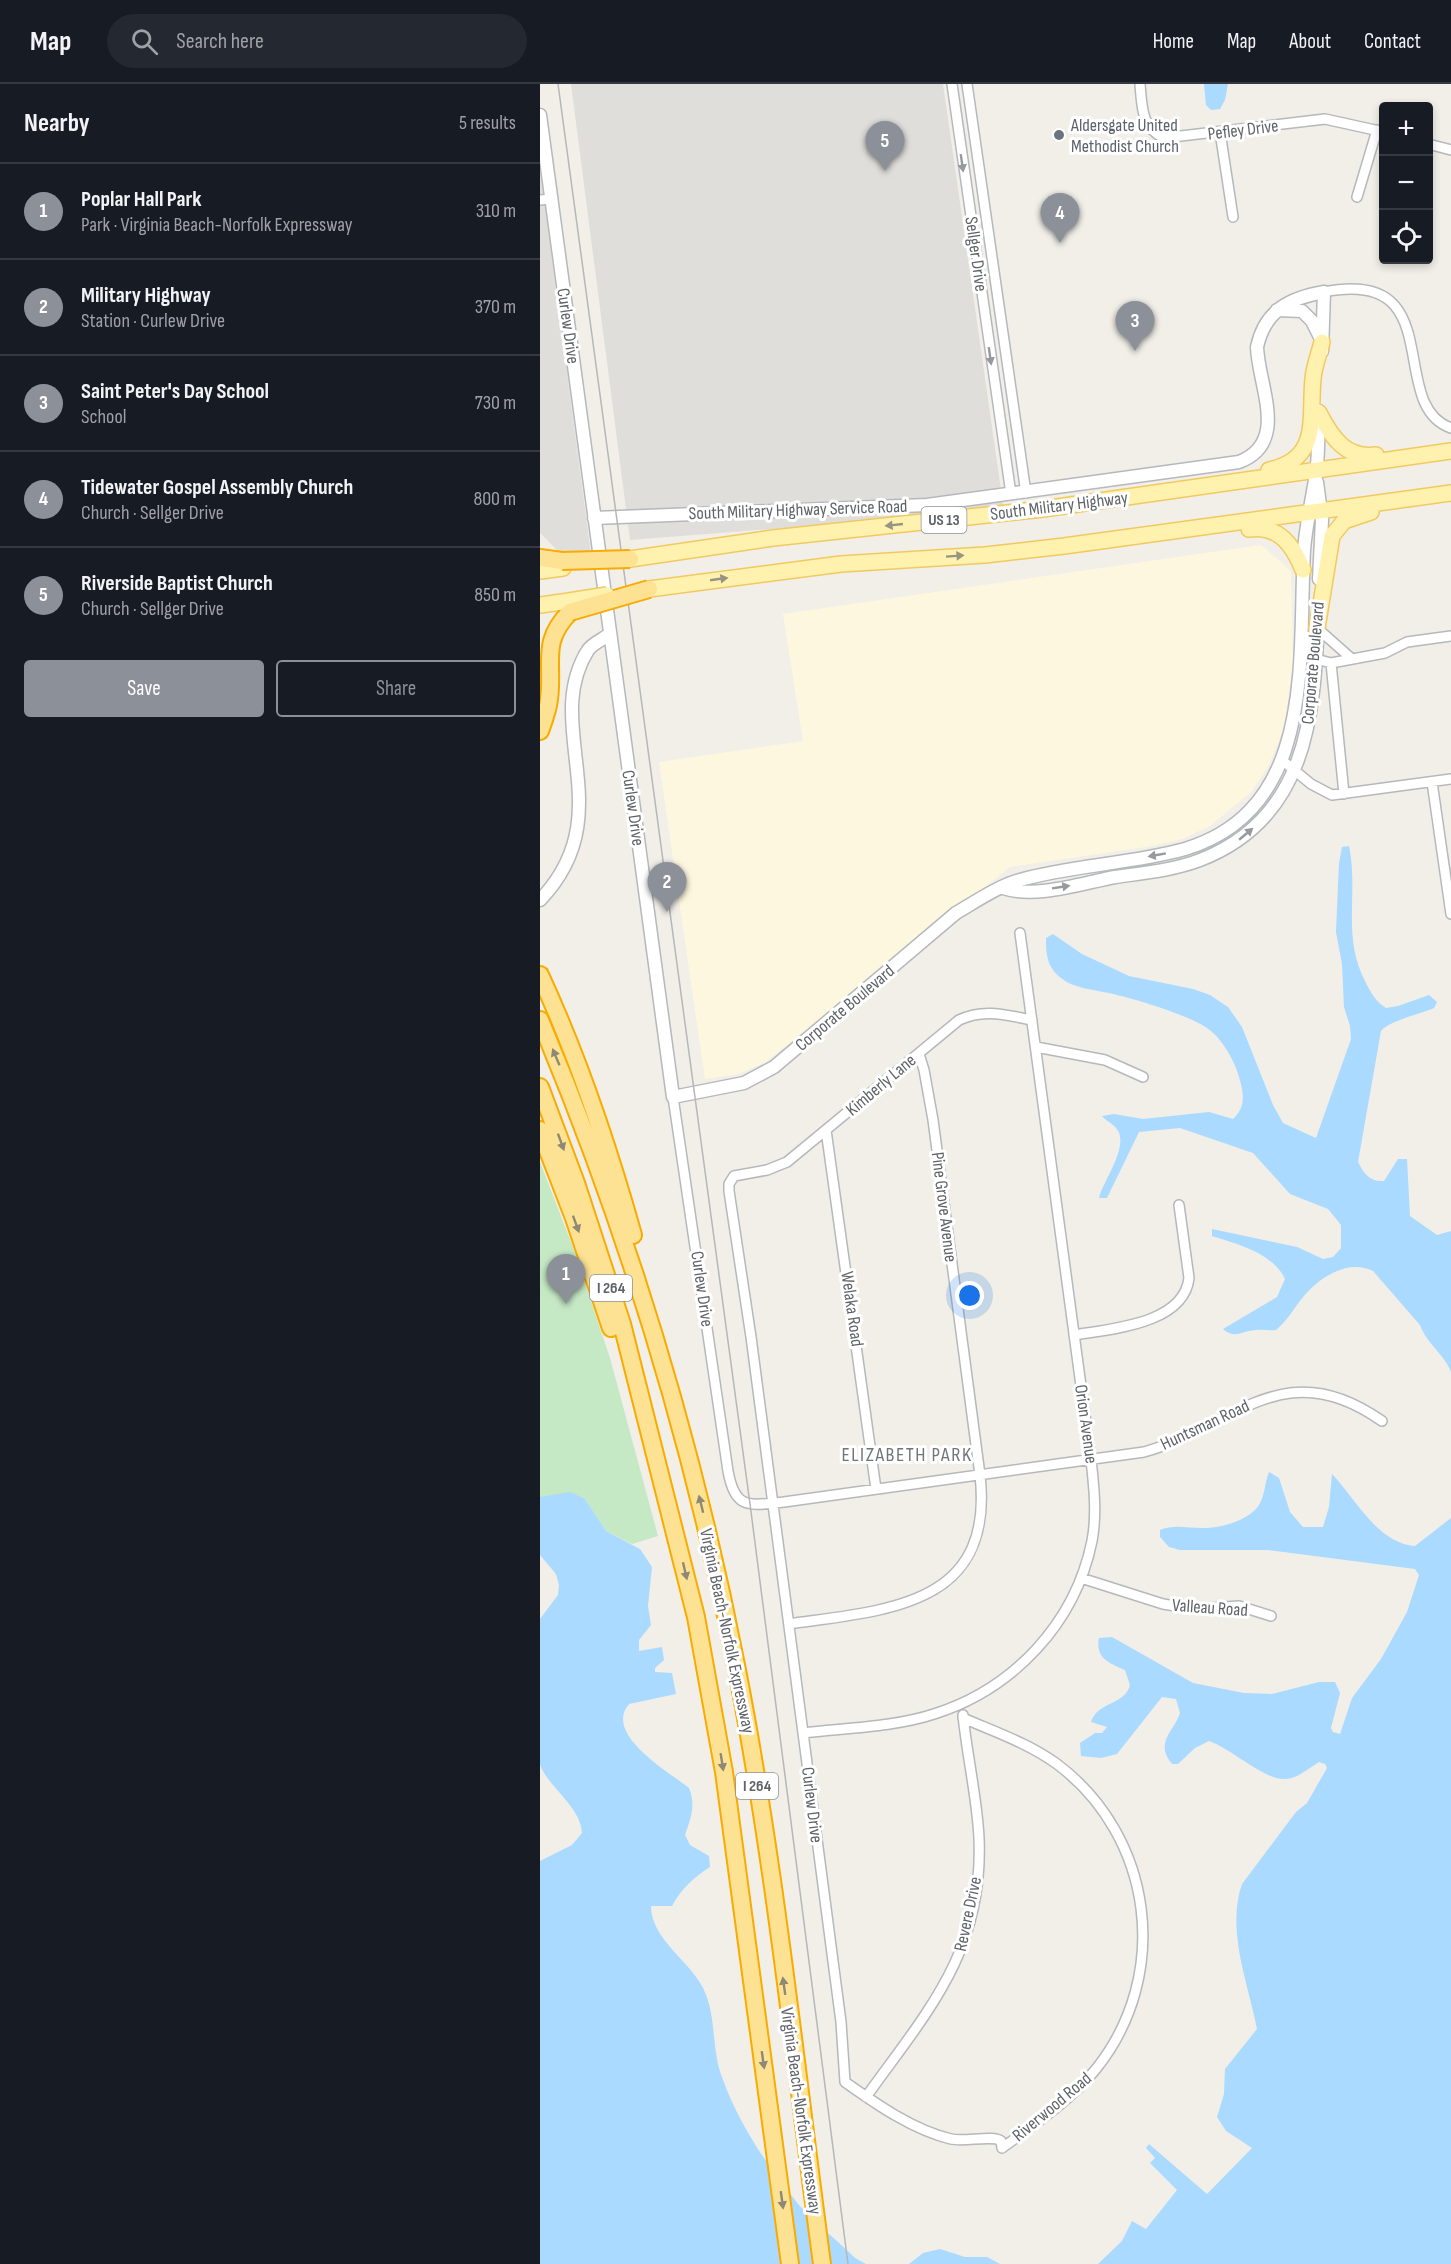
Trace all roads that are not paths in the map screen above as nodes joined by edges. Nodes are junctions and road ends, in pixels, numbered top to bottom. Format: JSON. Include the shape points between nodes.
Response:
{"nodes":[{"id":1,"x":952,"y":84,"type":"edge"},
{"id":2,"x":967,"y":84,"type":"edge"},
{"id":3,"x":1140,"y":84,"type":"edge"},
{"id":4,"x":540,"y":115,"type":"edge"},
{"id":5,"x":973,"y":128,"type":"junction"},
{"id":6,"x":958,"y":130,"type":"junction"},
{"id":7,"x":1379,"y":131,"type":"edge"},
{"id":8,"x":1220,"y":132,"type":"junction"},
{"id":9,"x":1379,"y":134,"type":"edge"},
{"id":10,"x":1433,"y":145,"type":"edge"},
{"id":11,"x":1451,"y":150,"type":"edge"},
{"id":12,"x":1357,"y":197,"type":"dead end"},
{"id":13,"x":545,"y":200,"type":"edge"},
{"id":14,"x":1233,"y":217,"type":"dead end"},
{"id":15,"x":993,"y":269,"type":"junction"},
{"id":16,"x":979,"y":271,"type":"junction"},
{"id":17,"x":1323,"y":292,"type":"junction"},
{"id":18,"x":1276,"y":310,"type":"junction"},
{"id":19,"x":1000,"y":318,"type":"junction"},
{"id":20,"x":986,"y":320,"type":"junction"},
{"id":21,"x":1322,"y":342,"type":"junction"},
{"id":22,"x":1319,"y":413,"type":"junction"},
{"id":23,"x":1015,"y":422,"type":"junction"},
{"id":24,"x":1000,"y":424,"type":"junction"},
{"id":25,"x":1451,"y":428,"type":"edge"},
{"id":26,"x":1451,"y":450,"type":"edge"},
{"id":27,"x":1316,"y":472,"type":"junction"},
{"id":28,"x":1203,"y":487,"type":"junction"},
{"id":29,"x":1026,"y":493,"type":"junction"},
{"id":30,"x":1451,"y":493,"type":"edge"},
{"id":31,"x":1011,"y":494,"type":"junction"},
{"id":32,"x":1430,"y":496,"type":"junction"},
{"id":33,"x":1314,"y":512,"type":"junction"},
{"id":34,"x":594,"y":518,"type":"junction"},
{"id":35,"x":1126,"y":538,"type":"junction"},
{"id":36,"x":540,"y":558,"type":"edge"},
{"id":37,"x":630,"y":559,"type":"joint"},
{"id":38,"x":563,"y":565,"type":"junction"},
{"id":39,"x":1303,"y":570,"type":"junction"},
{"id":40,"x":540,"y":571,"type":"edge"},
{"id":41,"x":656,"y":588,"type":"joint"},
{"id":42,"x":1303,"y":598,"type":"junction"},
{"id":43,"x":540,"y":605,"type":"edge"},
{"id":44,"x":569,"y":606,"type":"junction"},
{"id":45,"x":1317,"y":627,"type":"junction"},
{"id":46,"x":1451,"y":636,"type":"edge"},
{"id":47,"x":610,"y":639,"type":"junction"},
{"id":48,"x":1316,"y":659,"type":"junction"},
{"id":49,"x":1352,"y":659,"type":"junction"},
{"id":50,"x":1331,"y":663,"type":"junction"},
{"id":51,"x":540,"y":731,"type":"edge"},
{"id":52,"x":1282,"y":760,"type":"junction"},
{"id":53,"x":1295,"y":771,"type":"junction"},
{"id":54,"x":1451,"y":779,"type":"edge"},
{"id":55,"x":1432,"y":782,"type":"junction"},
{"id":56,"x":1344,"y":794,"type":"junction"},
{"id":57,"x":1003,"y":888,"type":"junction"},
{"id":58,"x":540,"y":900,"type":"edge"},
{"id":59,"x":1451,"y":914,"type":"edge"},
{"id":60,"x":1020,"y":933,"type":"dead end"},
{"id":61,"x":540,"y":975,"type":"edge"},
{"id":62,"x":540,"y":1020,"type":"edge"},
{"id":63,"x":1032,"y":1020,"type":"junction"},
{"id":64,"x":1036,"y":1047,"type":"junction"},
{"id":65,"x":919,"y":1054,"type":"junction"},
{"id":66,"x":1143,"y":1077,"type":"dead end"},
{"id":67,"x":540,"y":1087,"type":"edge"},
{"id":68,"x":673,"y":1097,"type":"junction"},
{"id":69,"x":540,"y":1130,"type":"edge"},
{"id":70,"x":826,"y":1130,"type":"junction"},
{"id":71,"x":734,"y":1176,"type":"joint"},
{"id":72,"x":1179,"y":1205,"type":"dead end"},
{"id":73,"x":1074,"y":1335,"type":"junction"},
{"id":74,"x":658,"y":1350,"type":"junction"},
{"id":75,"x":1383,"y":1421,"type":"dead end"},
{"id":76,"x":1091,"y":1460,"type":"junction"},
{"id":77,"x":980,"y":1475,"type":"junction"},
{"id":78,"x":876,"y":1489,"type":"junction"},
{"id":79,"x":666,"y":1494,"type":"junction"},
{"id":80,"x":772,"y":1503,"type":"junction"},
{"id":81,"x":1081,"y":1578,"type":"junction"},
{"id":82,"x":1271,"y":1616,"type":"dead end"},
{"id":83,"x":789,"y":1624,"type":"junction"},
{"id":84,"x":961,"y":1704,"type":"junction"},
{"id":85,"x":963,"y":1718,"type":"junction"},
{"id":86,"x":803,"y":1733,"type":"junction"},
{"id":87,"x":866,"y":2097,"type":"junction"},
{"id":88,"x":790,"y":2264,"type":"edge"},
{"id":89,"x":822,"y":2264,"type":"edge"}],
"edges":[{"from":1,"to":6,"type":"street","name":"Sellger Drive"},
{"from":2,"to":5,"type":"street","name":"Sellger Drive"},
{"from":3,"to":8,"type":"street","name":"Pefley Drive","via":[[1144,118],[1157,135],[1172,139]]},
{"from":4,"to":13,"type":"street","name":"Curlew Drive"},
{"from":5,"to":6,"type":"street"},
{"from":5,"to":15,"type":"street","name":"Sellger Drive"},
{"from":6,"to":16,"type":"street","name":"Sellger Drive","one_way":true},
{"from":7,"to":8,"type":"street","name":"Pefley Drive","via":[[1325,119]]},
{"from":8,"to":14,"type":"street"},
{"from":9,"to":12,"type":"street"},
{"from":10,"to":11,"type":"street"},
{"from":13,"to":34,"type":"street","name":"Curlew Drive"},
{"from":15,"to":16,"type":"street"},
{"from":15,"to":19,"type":"street","name":"Sellger Drive"},
{"from":16,"to":20,"type":"street","name":"Sellger Drive"},
{"from":17,"to":18,"type":"street","via":[[1300,296]]},
{"from":17,"to":21,"type":"street","name":"Corporate Boulevard"},
{"from":17,"to":25,"type":"street","via":[[1348,288],[1374,290],[1403,309],[1413,329],[1428,409],[1439,422]]},
{"from":18,"to":21,"type":"street","via":[[1302,311]]},
{"from":18,"to":29,"type":"street","name":"South Military Highway Service Road","via":[[1257,347],[1269,421],[1266,439],[1254,455],[1239,462]]},
{"from":19,"to":20,"type":"street"},
{"from":19,"to":23,"type":"street","name":"Sellger Drive"},
{"from":20,"to":24,"type":"street","name":"Sellger Drive","one_way":true},
{"from":21,"to":22,"type":"street","name":"Corporate Boulevard"},
{"from":21,"to":28,"type":"main road","via":[[1313,376],[1310,435],[1300,456],[1286,466]]},
{"from":22,"to":26,"type":"main road","via":[[1334,438],[1356,455]]},
{"from":22,"to":27,"type":"street","name":"Corporate Boulevard"},
{"from":23,"to":24,"type":"street"},
{"from":23,"to":29,"type":"street","name":"Sellger Drive"},
{"from":24,"to":31,"type":"street","name":"Sellger Drive"},
{"from":26,"to":27,"type":"main road","name":"South Military Highway","number":"US 13"},
{"from":27,"to":28,"type":"main road","name":"South Military Highway","number":"US 13"},
{"from":27,"to":33,"type":"street","name":"Corporate Boulevard"},
{"from":28,"to":37,"type":"main road","name":"South Military Highway","number":"US 13","one_way":true,"via":[[1043,509],[773,538]]},
{"from":29,"to":31,"type":"street","name":"South Military Highway Service Road"},
{"from":30,"to":32,"type":"main road","number":"US 13"},
{"from":31,"to":34,"type":"street","name":"South Military Highway Service Road","via":[[886,508]]},
{"from":32,"to":33,"type":"main road","number":"US 13"},
{"from":32,"to":45,"type":"main road","via":[[1355,516],[1334,530]]},
{"from":33,"to":35,"type":"main road","number":"US 13"},
{"from":33,"to":39,"type":"street","name":"Corporate Boulevard"},
{"from":33,"to":45,"type":"street","name":"Corporate Boulevard"},
{"from":34,"to":47,"type":"street","name":"Curlew Drive"},
{"from":35,"to":39,"type":"main road","via":[[1192,537],[1266,528],[1290,543]]},
{"from":41,"to":35,"type":"main road","number":"US 13","one_way":true,"via":[[841,564],[985,555]]},
{"from":36,"to":38,"type":"highway"},
{"from":37,"to":38,"type":"highway","bridge":true},
{"from":38,"to":40,"type":"main road"},
{"from":39,"to":42,"type":"street","name":"Corporate Boulevard"},
{"from":41,"to":44,"type":"highway","bridge":true},
{"from":42,"to":48,"type":"street","via":[[1306,644]]},
{"from":42,"to":52,"type":"street","name":"Corporate Boulevard","via":[[1296,706]]},
{"from":43,"to":44,"type":"main road"},
{"from":44,"to":51,"type":"highway","via":[[546,655],[549,699]]},
{"from":45,"to":48,"type":"street","name":"Corporate Boulevard"},
{"from":45,"to":49,"type":"street"},
{"from":46,"to":49,"type":"street","via":[[1407,642],[1386,653]]},
{"from":47,"to":58,"type":"street","via":[[588,650],[573,676],[570,710],[579,807],[577,834],[562,874]]},
{"from":47,"to":68,"type":"street","name":"Curlew Drive"},
{"from":48,"to":50,"type":"street"},
{"from":48,"to":53,"type":"street","name":"Corporate Boulevard","via":[[1309,725]]},
{"from":49,"to":50,"type":"street"},
{"from":50,"to":56,"type":"street"},
{"from":52,"to":53,"type":"street"},
{"from":52,"to":57,"type":"street","name":"Corporate Boulevard","one_way":true,"via":[[1256,803],[1213,838],[1168,853],[1020,880]]},
{"from":53,"to":56,"type":"street","via":[[1328,794]]},
{"from":57,"to":53,"type":"street","name":"Corporate Boulevard","one_way":true,"via":[[1039,890],[1199,861],[1248,833],[1279,800]]},
{"from":54,"to":55,"type":"street"},
{"from":55,"to":56,"type":"street"},
{"from":55,"to":59,"type":"street"},
{"from":57,"to":68,"type":"street","name":"Corporate Boulevard","via":[[956,914],[774,1067],[733,1086]]},
{"from":60,"to":63,"type":"street","name":"Orion Avenue"},
{"from":61,"to":74,"type":"highway","via":[[578,1064],[609,1153],[640,1260]]},
{"from":74,"to":62,"type":"highway","name":"Virginia Beach-Norfolk Expressway","number":"I 264","one_way":true,"via":[[594,1152]]},
{"from":63,"to":64,"type":"street","name":"Orion Avenue"},
{"from":63,"to":65,"type":"street","name":"Kimberly Lane","via":[[990,1012],[970,1015]]},
{"from":64,"to":66,"type":"street","via":[[1104,1060]]},
{"from":64,"to":73,"type":"street","name":"Orion Avenue"},
{"from":65,"to":70,"type":"street","name":"Kimberly Lane"},
{"from":65,"to":77,"type":"street","name":"Pine Grove Avenue","via":[[933,1120]]},
{"from":67,"to":79,"type":"highway","name":"Virginia Beach-Norfolk Expressway","number":"I 264","one_way":true,"via":[[608,1277]]},
{"from":68,"to":80,"type":"street","name":"Curlew Drive","via":[[730,1484],[741,1502]]},
{"from":69,"to":79,"type":"highway","one_way":true,"via":[[596,1277]]},
{"from":70,"to":71,"type":"street","name":"Kimberly Lane","via":[[777,1167]]},
{"from":70,"to":78,"type":"street","name":"Welaka Road"},
{"from":71,"to":80,"type":"street","name":"Curlew Drive","via":[[729,1191]]},
{"from":72,"to":73,"type":"street","via":[[1189,1278],[1181,1300],[1141,1323]]},
{"from":73,"to":76,"type":"street","name":"Orion Avenue"},
{"from":89,"to":74,"type":"highway","name":"Virginia Beach-Norfolk Expressway","number":"I 264","one_way":true,"via":[[739,1677],[698,1493]]},
{"from":75,"to":76,"type":"street","name":"Huntsman Road","via":[[1332,1396],[1290,1393],[1252,1402],[1161,1447]]},
{"from":76,"to":77,"type":"street","name":"Huntsman Road"},
{"from":76,"to":81,"type":"street","name":"Orion Avenue","via":[[1095,1491],[1092,1539]]},
{"from":77,"to":78,"type":"street","name":"Huntsman Road"},
{"from":77,"to":83,"type":"street","name":"Pine Grove Avenue","via":[[982,1503],[976,1534],[966,1558],[945,1582],[902,1606]]},
{"from":78,"to":80,"type":"street","name":"Huntsman Road"},
{"from":79,"to":88,"type":"highway","name":"Virginia Beach-Norfolk Expressway","number":"I 264","one_way":true,"via":[[713,1705]]},
{"from":80,"to":83,"type":"street","name":"Curlew Drive"},
{"from":81,"to":82,"type":"street","name":"Valleau Road","via":[[1163,1604],[1195,1610],[1239,1606]]},
{"from":81,"to":84,"type":"street","name":"Orion Avenue","via":[[1062,1616],[1036,1652],[1008,1676]]},
{"from":83,"to":86,"type":"street","name":"Curlew Drive"},
{"from":84,"to":85,"type":"street","name":"Revere Drive"},
{"from":84,"to":86,"type":"street","name":"Orion Avenue","via":[[922,1717]]},
{"from":85,"to":87,"type":"street","name":"Revere Drive","via":[[979,1838],[971,1917],[962,1952],[943,1987]]},
{"from":85,"to":87,"type":"street","name":"Riverwood Road","via":[[1041,1754],[1075,1780],[1111,1821],[1130,1860],[1141,1911],[1142,1950],[1134,1994],[1123,2024],[1096,2069],[1040,2121],[1002,2148],[1001,2141],[995,2138],[965,2141],[940,2135]]},
{"from":86,"to":87,"type":"street","name":"Curlew Drive","via":[[841,2022],[845,2082]]}]}
